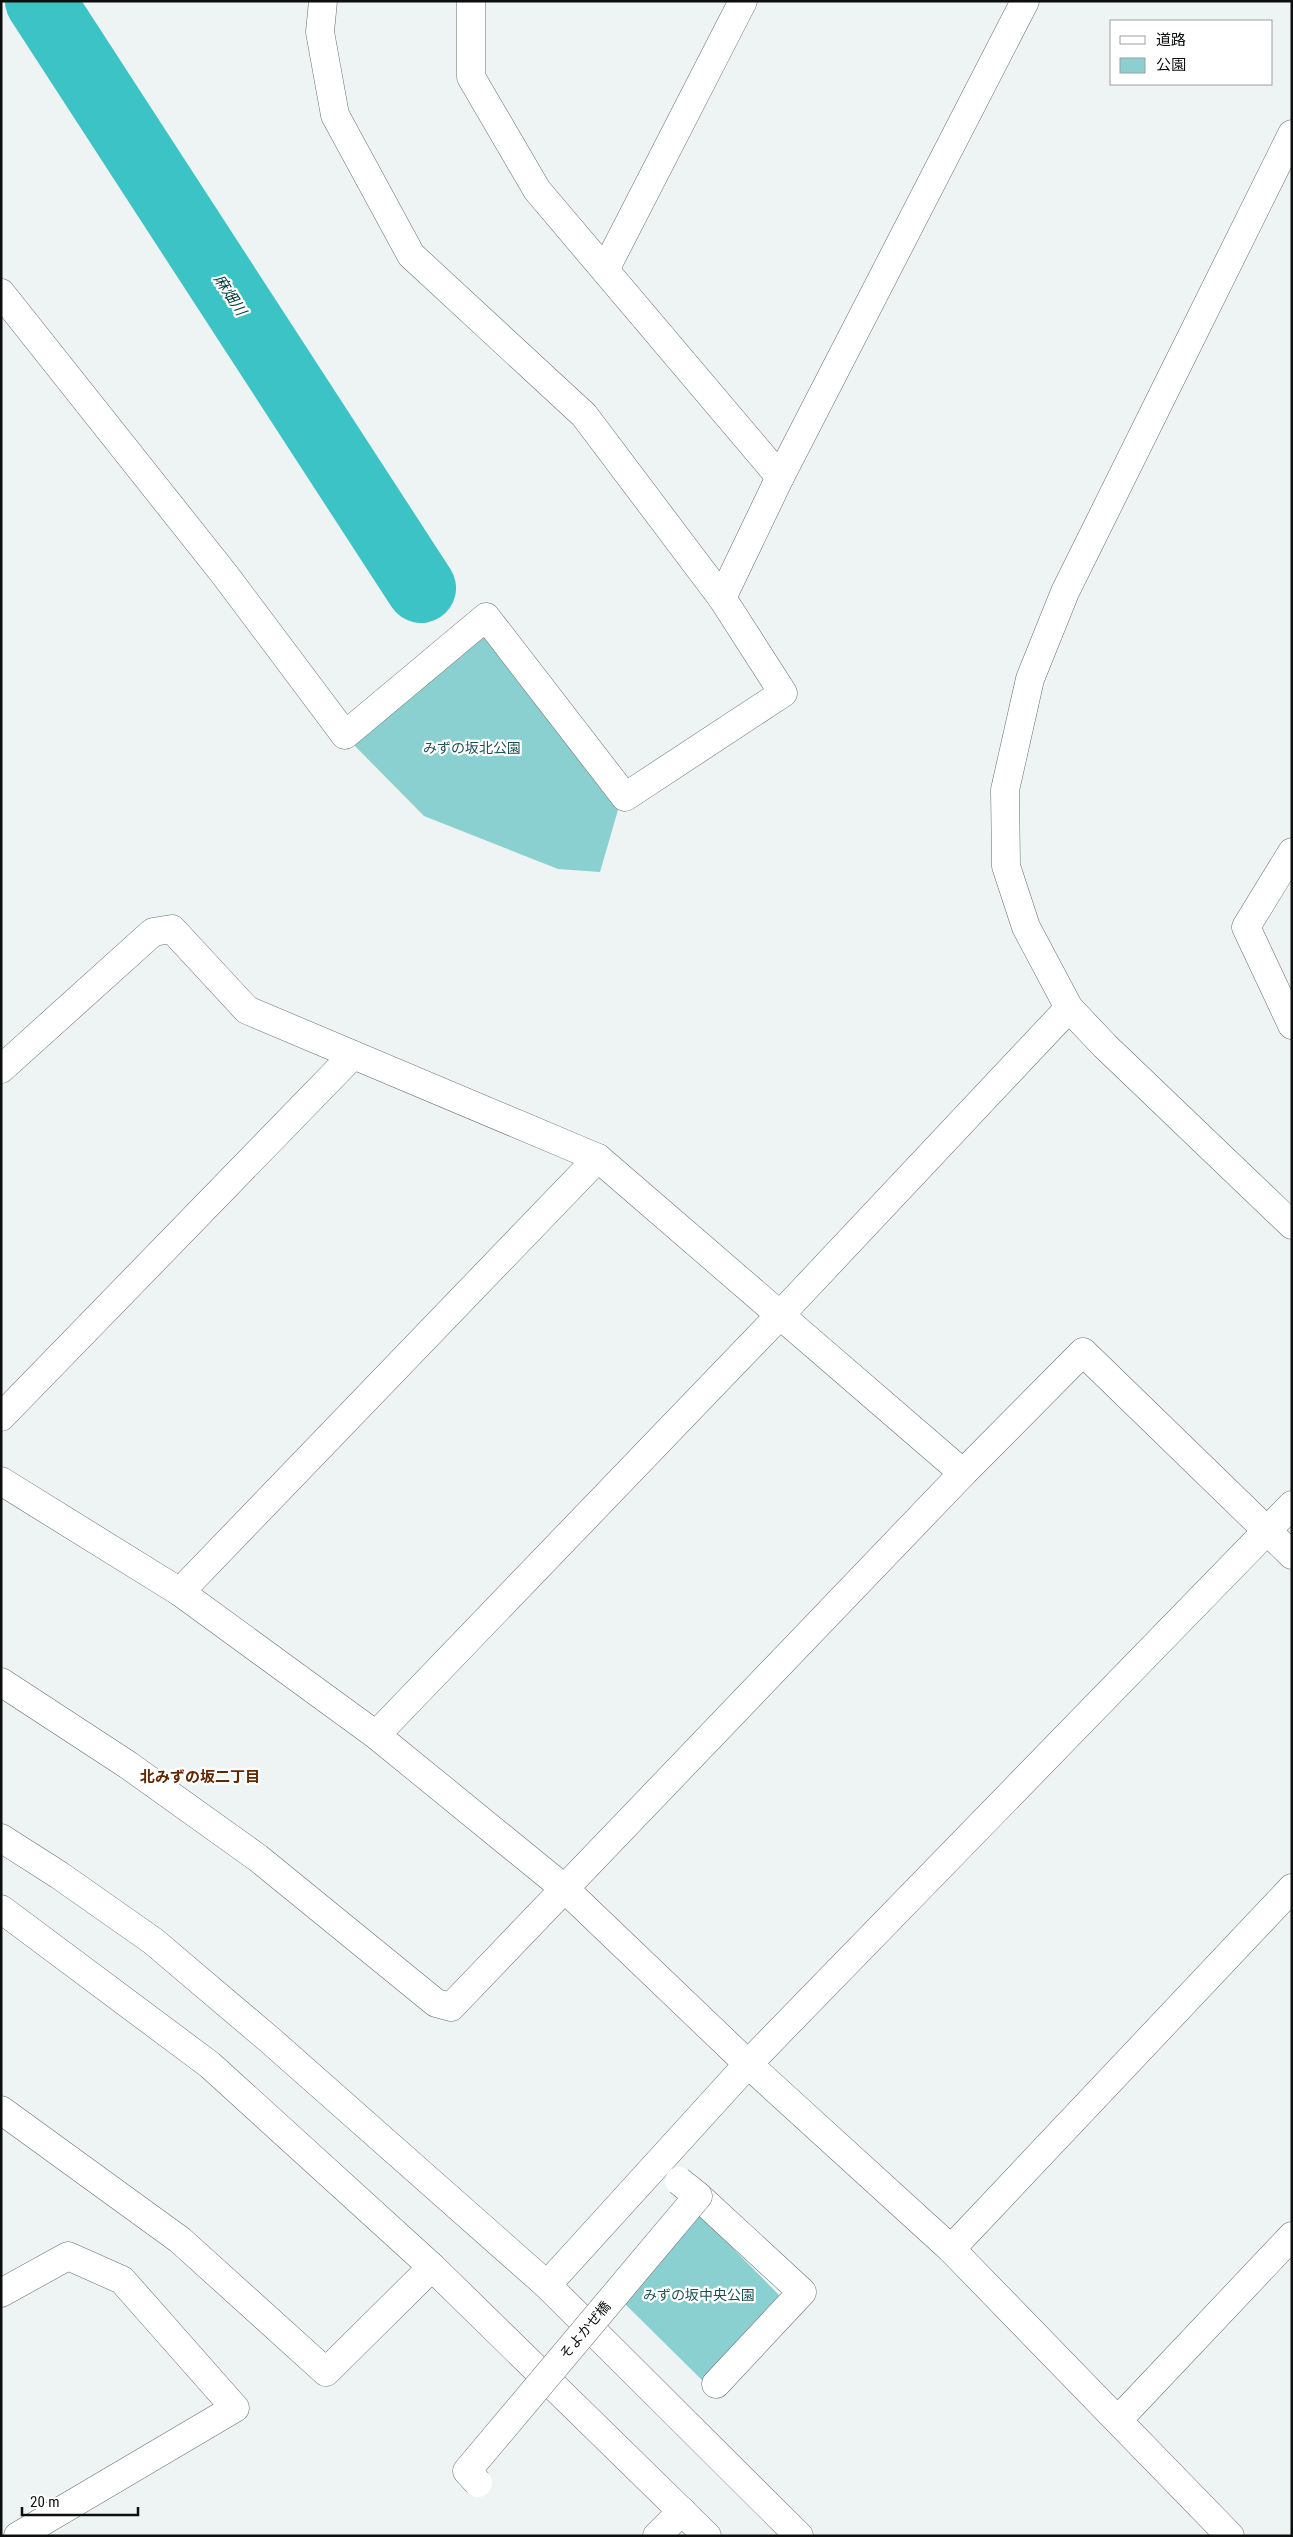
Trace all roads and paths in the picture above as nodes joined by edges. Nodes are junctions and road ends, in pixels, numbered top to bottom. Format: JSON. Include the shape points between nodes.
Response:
{"nodes":[{"id":1,"x":323,"y":1,"type":"edge"},
{"id":2,"x":471,"y":1,"type":"edge"},
{"id":3,"x":743,"y":1,"type":"edge"},
{"id":4,"x":1025,"y":1,"type":"edge"},
{"id":5,"x":1292,"y":134,"type":"edge"},
{"id":6,"x":605,"y":270,"type":"junction"},
{"id":7,"x":1,"y":293,"type":"edge"},
{"id":8,"x":780,"y":477,"type":"junction"},
{"id":9,"x":722,"y":598,"type":"junction"},
{"id":10,"x":1292,"y":852,"type":"edge"},
{"id":11,"x":1069,"y":1008,"type":"junction"},
{"id":12,"x":1292,"y":1025,"type":"edge"},
{"id":13,"x":352,"y":1056,"type":"junction"},
{"id":14,"x":1,"y":1069,"type":"edge"},
{"id":15,"x":598,"y":1158,"type":"junction"},
{"id":16,"x":1292,"y":1225,"type":"edge"},
{"id":17,"x":780,"y":1314,"type":"junction"},
{"id":18,"x":1,"y":1417,"type":"edge"},
{"id":19,"x":963,"y":1473,"type":"junction"},
{"id":20,"x":1,"y":1481,"type":"edge"},
{"id":21,"x":1292,"y":1505,"type":"edge"},
{"id":22,"x":1266,"y":1532,"type":"junction"},
{"id":23,"x":1292,"y":1555,"type":"edge"},
{"id":24,"x":180,"y":1592,"type":"junction"},
{"id":25,"x":1,"y":1682,"type":"edge"},
{"id":26,"x":376,"y":1735,"type":"junction"},
{"id":27,"x":1,"y":1838,"type":"edge"},
{"id":28,"x":1292,"y":1888,"type":"edge"},
{"id":29,"x":565,"y":1889,"type":"junction"},
{"id":30,"x":1,"y":1909,"type":"edge"},
{"id":31,"x":748,"y":2064,"type":"junction"},
{"id":32,"x":1,"y":2110,"type":"edge"},
{"id":33,"x":1292,"y":2236,"type":"edge"},
{"id":34,"x":951,"y":2249,"type":"junction"},
{"id":35,"x":432,"y":2267,"type":"junction"},
{"id":36,"x":547,"y":2285,"type":"junction"},
{"id":37,"x":1,"y":2293,"type":"edge"},
{"id":38,"x":716,"y":2384,"type":"dead end"},
{"id":39,"x":1118,"y":2420,"type":"junction"},
{"id":40,"x":478,"y":2483,"type":"dead end"},
{"id":41,"x":682,"y":2512,"type":"junction"},
{"id":42,"x":18,"y":2536,"type":"edge"},
{"id":43,"x":658,"y":2536,"type":"edge"},
{"id":44,"x":707,"y":2536,"type":"edge"},
{"id":45,"x":799,"y":2536,"type":"edge"},
{"id":46,"x":1230,"y":2536,"type":"edge"}],
"edges":[{"from":1,"to":9,"type":"street","via":[[320,32],[335,115],[411,255],[584,415]]},
{"from":2,"to":6,"type":"street","via":[[472,77],[537,190]]},
{"from":3,"to":6,"type":"street"},
{"from":4,"to":8,"type":"street"},
{"from":5,"to":11,"type":"street","via":[[1065,592],[1030,679],[1005,790],[1006,866],[1026,927]]},
{"from":6,"to":8,"type":"street"},
{"from":7,"to":9,"type":"street","via":[[225,575],[345,735],[486,617],[625,797],[783,693]]},
{"from":8,"to":9,"type":"street"},
{"from":10,"to":12,"type":"street","via":[[1246,926]]},
{"from":11,"to":16,"type":"street"},
{"from":11,"to":17,"type":"street"},
{"from":13,"to":14,"type":"street","via":[[247,1010],[172,929],[153,932]]},
{"from":13,"to":15,"type":"street"},
{"from":13,"to":18,"type":"street"},
{"from":15,"to":17,"type":"street"},
{"from":15,"to":24,"type":"street"},
{"from":17,"to":19,"type":"street"},
{"from":17,"to":26,"type":"street"},
{"from":19,"to":22,"type":"street","via":[[1083,1352]]},
{"from":19,"to":29,"type":"street"},
{"from":20,"to":24,"type":"street"},
{"from":21,"to":22,"type":"street"},
{"from":22,"to":23,"type":"street"},
{"from":22,"to":31,"type":"street"},
{"from":24,"to":26,"type":"street"},
{"from":25,"to":29,"type":"street","via":[[128,1765],[258,1858],[436,2003],[451,2007]]},
{"from":26,"to":29,"type":"street"},
{"from":27,"to":36,"type":"street","via":[[60,1875],[153,1942],[279,2047]]},
{"from":28,"to":34,"type":"street"},
{"from":29,"to":31,"type":"street"},
{"from":30,"to":35,"type":"street","via":[[210,2065]]},
{"from":31,"to":34,"type":"street"},
{"from":31,"to":36,"type":"street"},
{"from":32,"to":35,"type":"street","via":[[180,2240],[326,2372]]},
{"from":33,"to":39,"type":"street"},
{"from":34,"to":39,"type":"street"},
{"from":35,"to":41,"type":"street"},
{"from":36,"to":45,"type":"street"},
{"from":37,"to":42,"type":"street","via":[[68,2256],[122,2280],[235,2408]]},
{"from":38,"to":40,"type":"street","name":"そよかぜ橋","bridge":true,"via":[[802,2292],[689,2188],[467,2471]]},
{"from":39,"to":46,"type":"street"},
{"from":41,"to":43,"type":"street"},
{"from":41,"to":44,"type":"street"}]}
